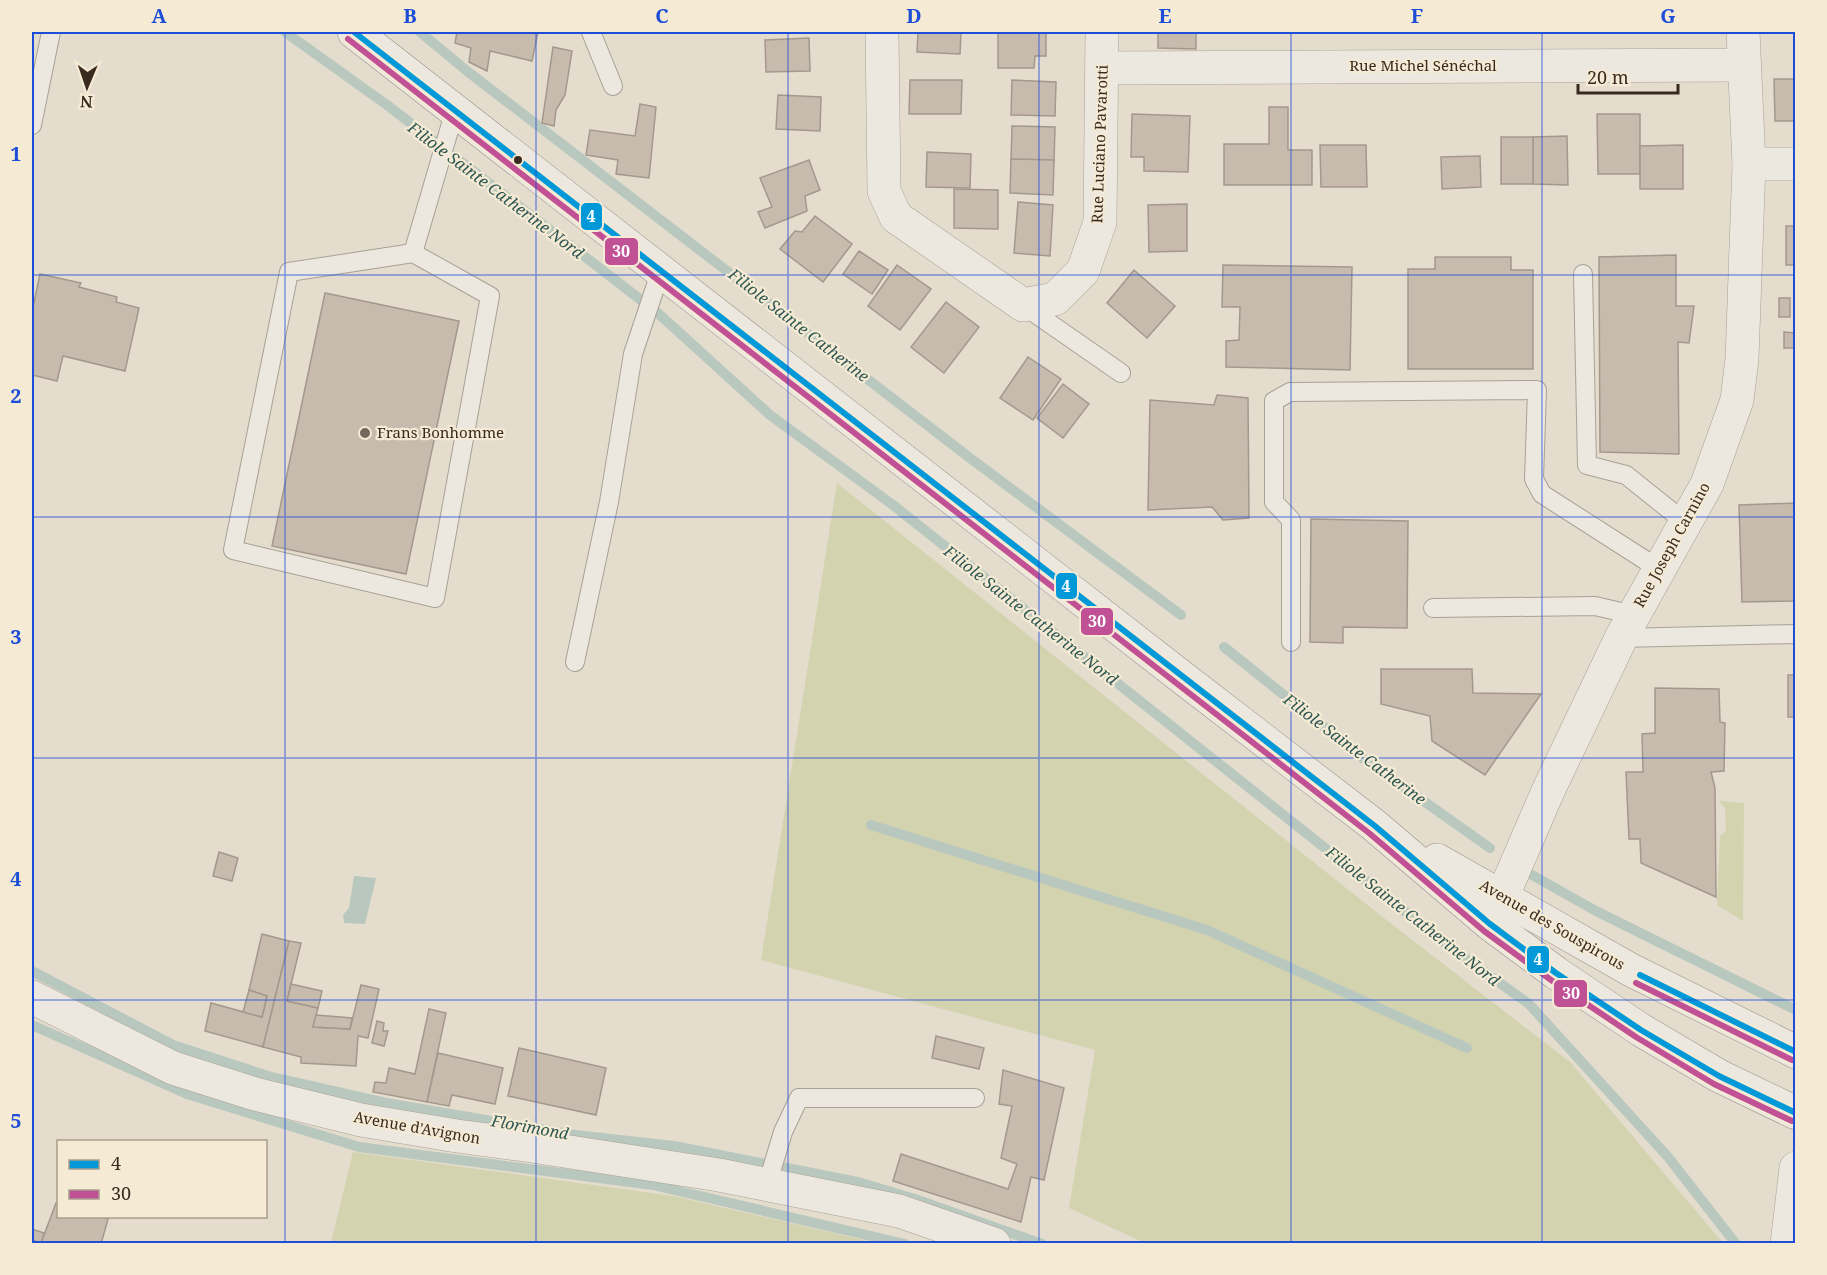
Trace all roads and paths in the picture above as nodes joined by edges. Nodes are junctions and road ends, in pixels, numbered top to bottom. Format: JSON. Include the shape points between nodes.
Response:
{"nodes":[{"id":1,"x":51,"y":32,"type":"edge"},
{"id":2,"x":354,"y":32,"type":"edge"},
{"id":3,"x":591,"y":32,"type":"edge"},
{"id":4,"x":882,"y":32,"type":"edge"},
{"id":5,"x":1102,"y":32,"type":"edge"},
{"id":6,"x":1743,"y":32,"type":"edge"},
{"id":7,"x":1744,"y":65,"type":"junction"},
{"id":8,"x":1103,"y":68,"type":"junction"},
{"id":9,"x":613,"y":86,"type":"dead end"},
{"id":10,"x":455,"y":110,"type":"junction"},
{"id":11,"x":32,"y":125,"type":"edge"},
{"id":12,"x":1749,"y":164,"type":"junction"},
{"id":13,"x":1796,"y":164,"type":"edge"},
{"id":14,"x":413,"y":253,"type":"junction"},
{"id":15,"x":661,"y":270,"type":"junction"},
{"id":16,"x":1583,"y":274,"type":"dead end"},
{"id":17,"x":1023,"y":305,"type":"junction"},
{"id":18,"x":1121,"y":373,"type":"dead end"},
{"id":19,"x":1686,"y":523,"type":"junction"},
{"id":20,"x":1659,"y":569,"type":"junction"},
{"id":21,"x":1433,"y":608,"type":"dead end"},
{"id":22,"x":1628,"y":626,"type":"junction"},
{"id":23,"x":1796,"y":634,"type":"edge"},
{"id":24,"x":1291,"y":642,"type":"dead end"},
{"id":25,"x":575,"y":662,"type":"dead end"},
{"id":26,"x":1496,"y":910,"type":"junction"},
{"id":27,"x":32,"y":997,"type":"edge"},
{"id":28,"x":1796,"y":1052,"type":"edge"},
{"id":29,"x":975,"y":1098,"type":"dead end"},
{"id":30,"x":1796,"y":1113,"type":"edge"},
{"id":31,"x":1796,"y":1168,"type":"edge"},
{"id":32,"x":768,"y":1185,"type":"junction"},
{"id":33,"x":994,"y":1244,"type":"edge"},
{"id":34,"x":1787,"y":1244,"type":"edge"}],
"edges":[{"from":1,"to":11,"type":"lane"},
{"from":2,"to":10,"type":"street","name":"Avenue des Souspirous"},
{"from":3,"to":9,"type":"lane"},
{"from":4,"to":17,"type":"street","via":[[884,191],[896,217]]},
{"from":5,"to":8,"type":"street","name":"Rue Luciano Pavarotti"},
{"from":6,"to":7,"type":"street","name":"Rue Joseph Carnino"},
{"from":7,"to":8,"type":"street","name":"Rue Michel Sénéchal"},
{"from":7,"to":12,"type":"street","name":"Rue Joseph Carnino"},
{"from":8,"to":17,"type":"street","name":"Rue Luciano Pavarotti","via":[[1100,222],[1083,271],[1054,299]]},
{"from":10,"to":14,"type":"lane"},
{"from":10,"to":15,"type":"street","name":"Avenue des Souspirous"},
{"from":12,"to":13,"type":"street"},
{"from":12,"to":19,"type":"street","name":"Rue Joseph Carnino","via":[[1737,400],[1707,484]]},
{"from":14,"to":14,"type":"lane","via":[[289,272],[233,550],[435,598],[490,296]]},
{"from":15,"to":25,"type":"lane","via":[[633,354],[609,501]]},
{"from":15,"to":26,"type":"street","name":"Avenue des Souspirous","via":[[1376,826]]},
{"from":16,"to":19,"type":"lane","via":[[1587,465],[1626,475]]},
{"from":17,"to":18,"type":"lane"},
{"from":19,"to":20,"type":"street","name":"Rue Joseph Carnino"},
{"from":20,"to":22,"type":"street","name":"Rue Joseph Carnino"},
{"from":20,"to":24,"type":"lane","via":[[1542,494],[1534,479],[1537,390],[1290,392],[1274,401],[1274,502],[1291,520]]},
{"from":21,"to":22,"type":"lane","via":[[1595,606]]},
{"from":22,"to":23,"type":"lane"},
{"from":22,"to":26,"type":"street","name":"Rue Joseph Carnino","via":[[1548,791]]},
{"from":26,"to":28,"type":"street","name":"Avenue des Souspirous","via":[[1630,970]]},
{"from":26,"to":30,"type":"street","name":"Avenue des Souspirous","via":[[1556,973],[1719,1076]]},
{"from":27,"to":32,"type":"street","name":"Avenue d'Avignon","via":[[173,1068],[255,1094],[372,1122]]},
{"from":29,"to":32,"type":"lane","via":[[799,1098],[783,1132]]},
{"from":31,"to":34,"type":"street"},
{"from":32,"to":33,"type":"street","name":"Avenue d'Avignon","via":[[899,1211]]}]}
